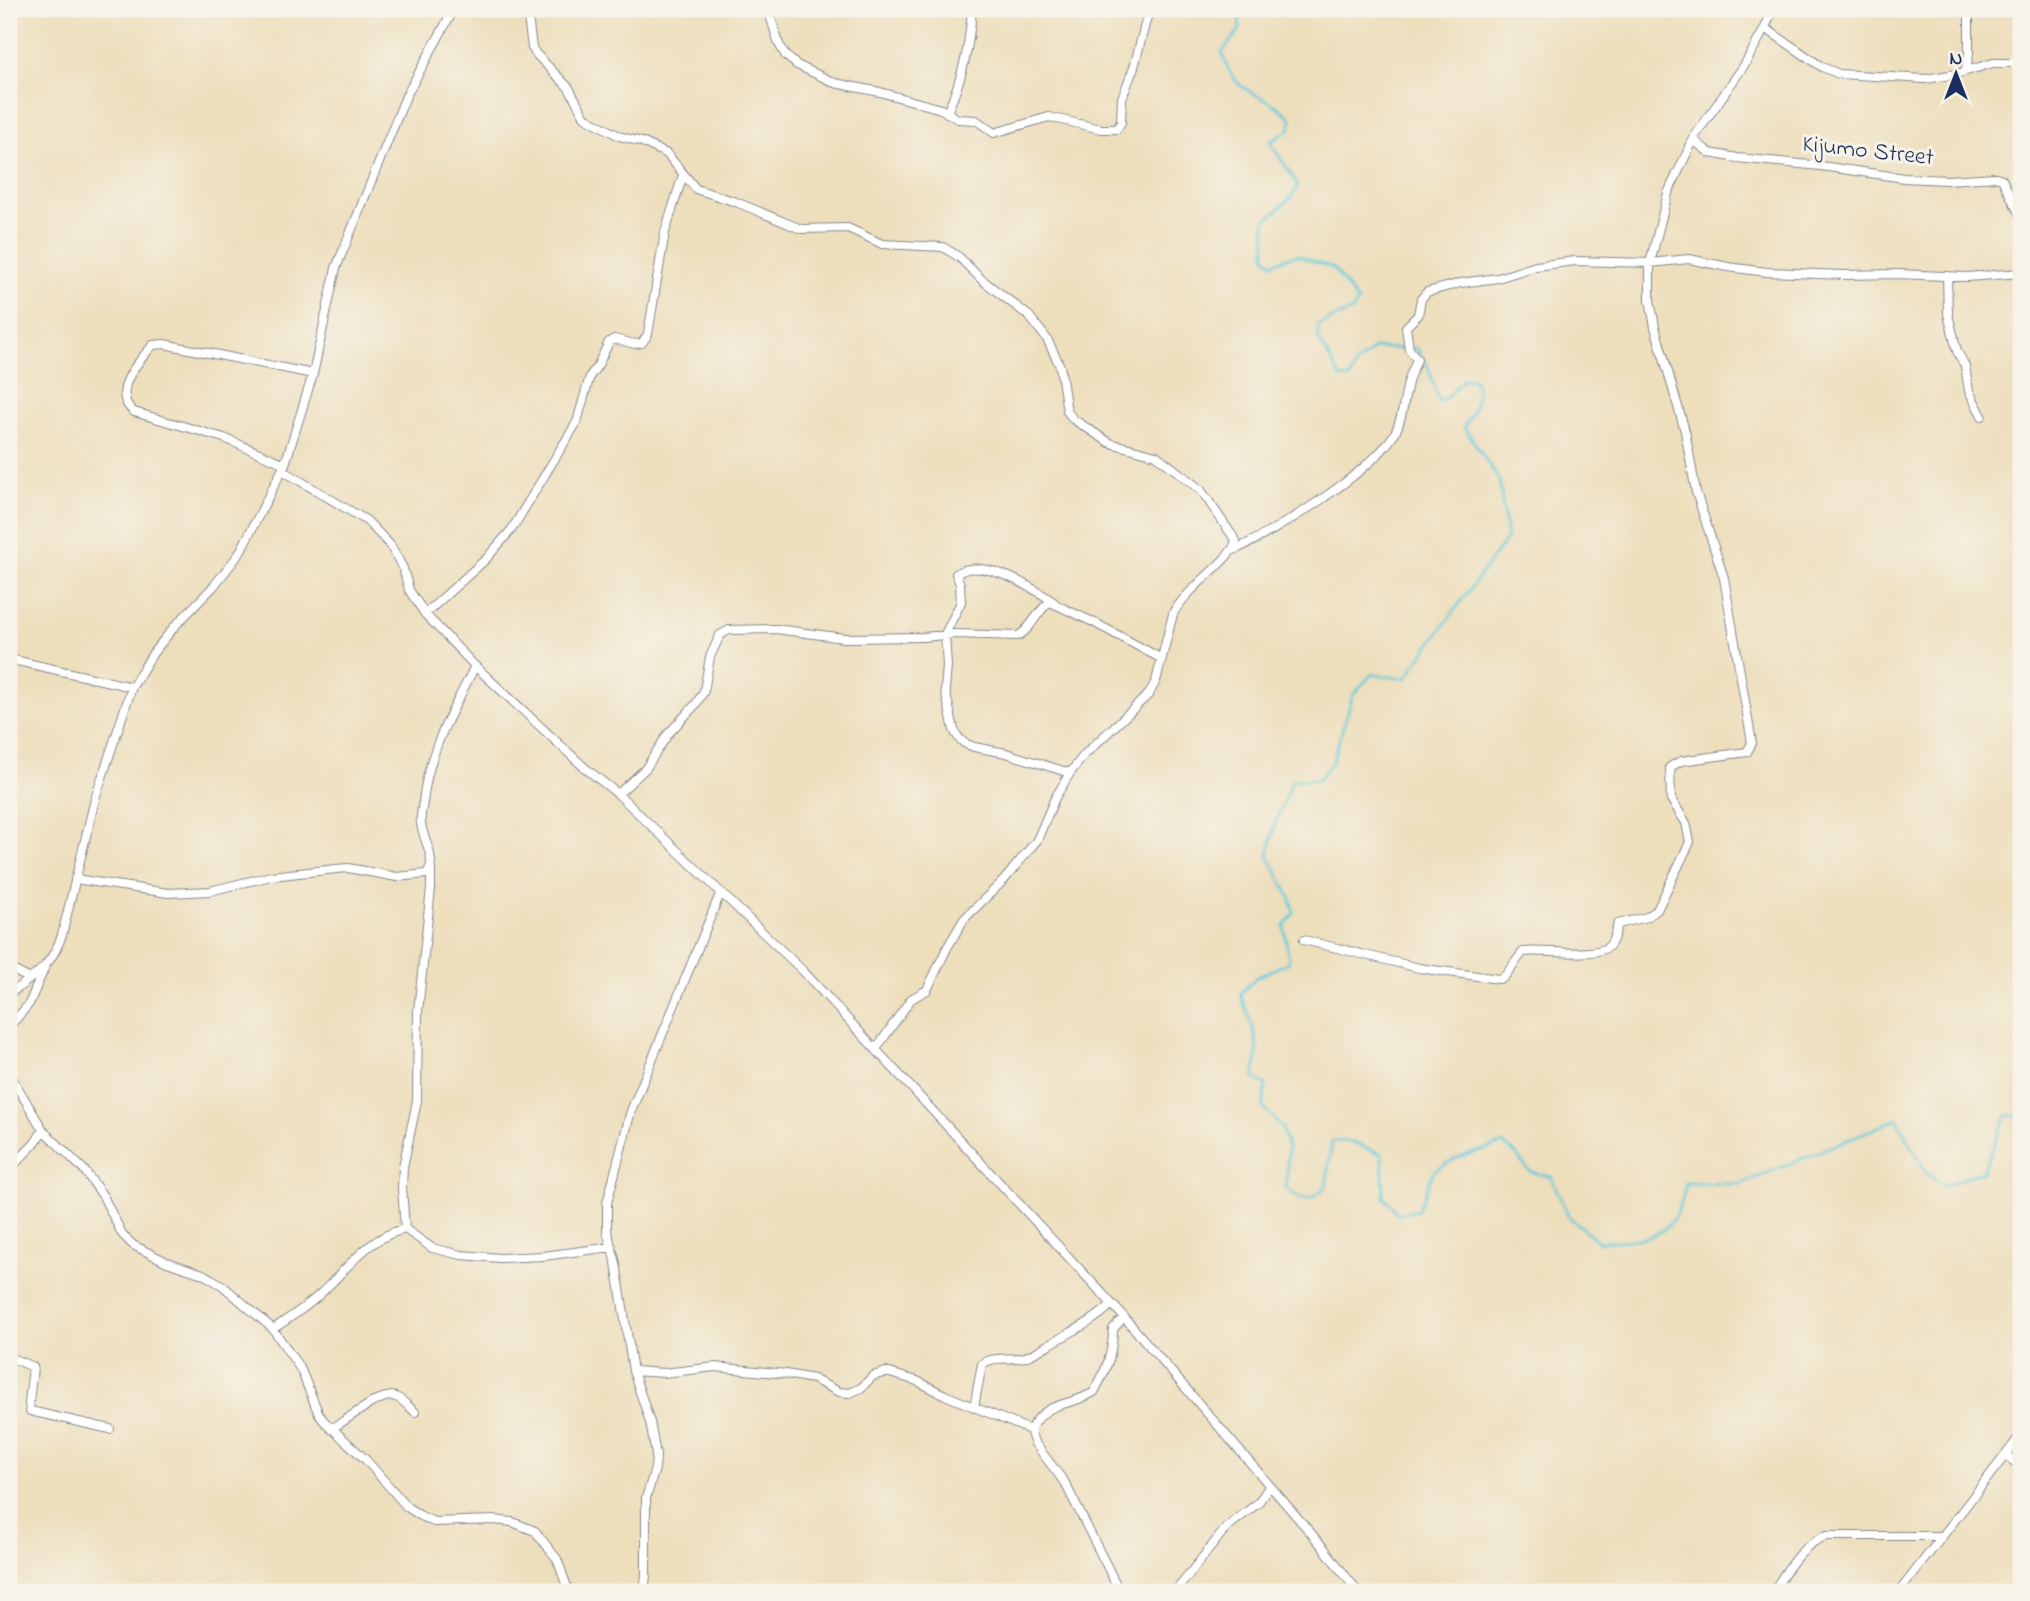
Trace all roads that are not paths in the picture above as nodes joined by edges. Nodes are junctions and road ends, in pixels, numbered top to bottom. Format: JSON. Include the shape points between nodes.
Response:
{"nodes":[{"id":1,"x":454,"y":9,"type":"edge"},
{"id":2,"x":527,"y":9,"type":"edge"},
{"id":3,"x":768,"y":9,"type":"edge"},
{"id":4,"x":972,"y":9,"type":"edge"},
{"id":5,"x":1149,"y":9,"type":"edge"},
{"id":6,"x":1773,"y":9,"type":"edge"},
{"id":7,"x":1969,"y":9,"type":"edge"},
{"id":8,"x":1765,"y":28,"type":"junction"},
{"id":9,"x":2021,"y":63,"type":"edge"},
{"id":10,"x":1966,"y":70,"type":"junction"},
{"id":11,"x":947,"y":113,"type":"junction"},
{"id":12,"x":1695,"y":136,"type":"junction"},
{"id":13,"x":683,"y":175,"type":"junction"},
{"id":14,"x":2021,"y":217,"type":"edge"},
{"id":15,"x":1650,"y":263,"type":"junction"},
{"id":16,"x":2021,"y":273,"type":"edge"},
{"id":17,"x":1947,"y":276,"type":"junction"},
{"id":18,"x":313,"y":374,"type":"junction"},
{"id":19,"x":1982,"y":416,"type":"dead end"},
{"id":20,"x":284,"y":467,"type":"junction"},
{"id":21,"x":1234,"y":550,"type":"junction"},
{"id":22,"x":1055,"y":603,"type":"junction"},
{"id":23,"x":425,"y":614,"type":"junction"},
{"id":24,"x":945,"y":634,"type":"junction"},
{"id":25,"x":9,"y":659,"type":"edge"},
{"id":26,"x":1162,"y":659,"type":"junction"},
{"id":27,"x":475,"y":666,"type":"junction"},
{"id":28,"x":132,"y":687,"type":"junction"},
{"id":29,"x":1070,"y":773,"type":"junction"},
{"id":30,"x":618,"y":794,"type":"junction"},
{"id":31,"x":431,"y":869,"type":"junction"},
{"id":32,"x":75,"y":879,"type":"junction"},
{"id":33,"x":720,"y":894,"type":"junction"},
{"id":34,"x":1304,"y":940,"type":"dead end"},
{"id":35,"x":9,"y":968,"type":"edge"},
{"id":36,"x":44,"y":969,"type":"junction"},
{"id":37,"x":30,"y":979,"type":"junction"},
{"id":38,"x":9,"y":993,"type":"edge"},
{"id":39,"x":9,"y":1027,"type":"edge"},
{"id":40,"x":876,"y":1049,"type":"junction"},
{"id":41,"x":9,"y":1073,"type":"edge"},
{"id":42,"x":43,"y":1130,"type":"junction"},
{"id":43,"x":9,"y":1170,"type":"edge"},
{"id":44,"x":405,"y":1229,"type":"junction"},
{"id":45,"x":612,"y":1247,"type":"junction"},
{"id":46,"x":1111,"y":1305,"type":"junction"},
{"id":47,"x":1124,"y":1317,"type":"junction"},
{"id":48,"x":273,"y":1329,"type":"junction"},
{"id":49,"x":9,"y":1357,"type":"edge"},
{"id":50,"x":633,"y":1371,"type":"junction"},
{"id":51,"x":974,"y":1407,"type":"junction"},
{"id":52,"x":415,"y":1412,"type":"dead end"},
{"id":53,"x":110,"y":1429,"type":"dead end"},
{"id":54,"x":331,"y":1429,"type":"junction"},
{"id":55,"x":1030,"y":1430,"type":"junction"},
{"id":56,"x":2021,"y":1435,"type":"edge"},
{"id":57,"x":2007,"y":1456,"type":"junction"},
{"id":58,"x":2021,"y":1466,"type":"edge"},
{"id":59,"x":1269,"y":1487,"type":"junction"},
{"id":60,"x":1942,"y":1536,"type":"junction"},
{"id":61,"x":569,"y":1592,"type":"edge"},
{"id":62,"x":643,"y":1592,"type":"edge"},
{"id":63,"x":1120,"y":1592,"type":"edge"},
{"id":64,"x":1175,"y":1592,"type":"edge"},
{"id":65,"x":1358,"y":1592,"type":"edge"},
{"id":66,"x":1773,"y":1592,"type":"edge"},
{"id":67,"x":1899,"y":1592,"type":"edge"}],
"edges":[{"from":1,"to":18,"type":"street","via":[[406,96],[336,268]]},
{"from":2,"to":13,"type":"street","via":[[532,48],[569,88],[585,117],[667,154]]},
{"from":3,"to":11,"type":"street","via":[[779,44],[797,65],[835,83]]},
{"from":4,"to":11,"type":"street","via":[[962,78]]},
{"from":5,"to":11,"type":"street","via":[[1117,129],[1049,117],[994,133],[976,120]]},
{"from":6,"to":8,"type":"street"},
{"from":7,"to":10,"type":"street"},
{"from":8,"to":10,"type":"street","via":[[1839,74],[1927,79]]},
{"from":8,"to":12,"type":"street"},
{"from":9,"to":10,"type":"street","via":[[1993,63]]},
{"from":12,"to":14,"type":"street","name":"Kijumo Street","via":[[1710,153],[1737,158],[1904,178],[1996,177],[2002,179]]},
{"from":12,"to":15,"type":"street","via":[[1668,193]]},
{"from":13,"to":21,"type":"street","via":[[696,189],[801,229],[848,228],[882,243],[943,247],[959,257],[1029,316],[1047,339],[1060,366],[1067,411],[1073,419],[1110,443],[1156,455],[1201,490],[1234,535]]},
{"from":13,"to":23,"type":"street","via":[[665,232],[648,334],[642,343],[609,342],[590,376],[577,422],[518,520],[486,559]]},
{"from":15,"to":17,"type":"street","via":[[1689,259],[1767,272]]},
{"from":15,"to":21,"type":"street","via":[[1549,264],[1427,292],[1418,315],[1406,327],[1409,349],[1417,359],[1405,408],[1383,450],[1337,488],[1258,540]]},
{"from":15,"to":34,"type":"street","via":[[1655,327],[1685,431],[1696,492],[1724,578],[1752,743],[1747,752],[1681,761],[1670,767],[1671,799],[1686,823],[1690,842],[1657,910],[1618,924],[1606,948],[1523,952],[1499,979],[1419,968]]},
{"from":16,"to":17,"type":"street"},
{"from":17,"to":19,"type":"street","via":[[1948,314],[1957,351]]},
{"from":18,"to":20,"type":"street"},
{"from":18,"to":20,"type":"street","via":[[164,344],[153,345],[130,371],[125,385],[125,402],[134,412],[224,438]]},
{"from":20,"to":23,"type":"street","via":[[379,531]]},
{"from":20,"to":28,"type":"street","via":[[239,554],[153,653]]},
{"from":21,"to":26,"type":"street","via":[[1177,605]]},
{"from":22,"to":24,"type":"street","via":[[1046,604],[1018,636]]},
{"from":22,"to":24,"type":"street","via":[[996,572],[959,571],[961,602]]},
{"from":22,"to":26,"type":"street"},
{"from":23,"to":27,"type":"street"},
{"from":24,"to":29,"type":"street","via":[[945,690],[958,737],[975,747]]},
{"from":24,"to":30,"type":"street","via":[[844,638],[776,629],[729,630],[720,635],[710,657],[704,691],[696,704],[679,720],[646,768]]},
{"from":25,"to":28,"type":"street"},
{"from":26,"to":29,"type":"street","via":[[1149,694]]},
{"from":27,"to":30,"type":"street"},
{"from":27,"to":31,"type":"street","via":[[431,758],[420,822]]},
{"from":28,"to":32,"type":"street","via":[[95,799]]},
{"from":29,"to":40,"type":"street","via":[[1037,840],[964,919],[927,990],[911,999]]},
{"from":30,"to":33,"type":"street"},
{"from":31,"to":32,"type":"street","via":[[426,874],[397,877],[348,868],[271,876],[210,891],[168,893]]},
{"from":31,"to":44,"type":"street","via":[[418,1011],[417,1101],[402,1187]]},
{"from":32,"to":36,"type":"street","via":[[56,954]]},
{"from":33,"to":40,"type":"street","via":[[803,971]]},
{"from":33,"to":45,"type":"street","via":[[631,1111],[608,1192],[606,1219]]},
{"from":35,"to":37,"type":"street"},
{"from":36,"to":37,"type":"street"},
{"from":36,"to":39,"type":"street","via":[[29,1004]]},
{"from":37,"to":38,"type":"street"},
{"from":40,"to":46,"type":"street"},
{"from":41,"to":42,"type":"street"},
{"from":42,"to":43,"type":"street"},
{"from":42,"to":48,"type":"street","via":[[84,1170],[133,1245],[222,1285]]},
{"from":44,"to":45,"type":"street","via":[[432,1248],[461,1255],[543,1256]]},
{"from":44,"to":48,"type":"street","via":[[381,1238],[318,1296]]},
{"from":45,"to":50,"type":"street"},
{"from":46,"to":47,"type":"street"},
{"from":46,"to":51,"type":"street","via":[[1032,1354],[982,1364]]},
{"from":47,"to":55,"type":"street","via":[[1112,1329],[1111,1353],[1094,1392],[1049,1408]]},
{"from":47,"to":59,"type":"street"},
{"from":48,"to":54,"type":"street","via":[[301,1370],[318,1412]]},
{"from":49,"to":53,"type":"street","via":[[33,1367],[30,1411]]},
{"from":50,"to":51,"type":"street","via":[[715,1367],[786,1374],[850,1393],[886,1372]]},
{"from":50,"to":62,"type":"street","via":[[656,1455],[646,1498]]},
{"from":51,"to":55,"type":"street"},
{"from":52,"to":54,"type":"street","via":[[395,1396],[388,1396]]},
{"from":54,"to":61,"type":"street","via":[[421,1516],[434,1522],[512,1521],[535,1531],[557,1559]]},
{"from":55,"to":63,"type":"street","via":[[1065,1483]]},
{"from":56,"to":57,"type":"street"},
{"from":57,"to":58,"type":"street"},
{"from":57,"to":60,"type":"street"},
{"from":59,"to":64,"type":"street","via":[[1258,1503],[1226,1528]]},
{"from":59,"to":65,"type":"street"},
{"from":60,"to":66,"type":"street","via":[[1826,1536],[1805,1547]]},
{"from":60,"to":67,"type":"street"}]}
